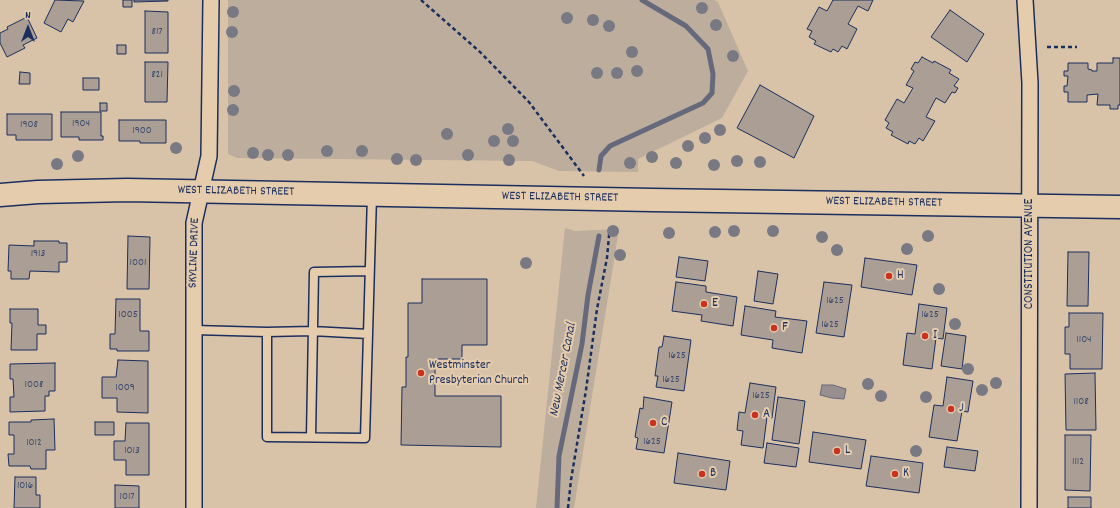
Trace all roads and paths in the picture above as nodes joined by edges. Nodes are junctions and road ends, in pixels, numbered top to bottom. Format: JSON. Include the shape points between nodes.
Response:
{"nodes":[{"id":1,"x":211,"y":0,"type":"edge"},
{"id":2,"x":421,"y":0,"type":"edge"},
{"id":3,"x":1025,"y":0,"type":"edge"},
{"id":4,"x":1047,"y":47,"type":"dead end"},
{"id":5,"x":1077,"y":48,"type":"dead end"},
{"id":6,"x":584,"y":176,"type":"dead end"},
{"id":7,"x":201,"y":192,"type":"junction"},
{"id":8,"x":372,"y":194,"type":"junction"},
{"id":9,"x":0,"y":195,"type":"edge"},
{"id":10,"x":1030,"y":205,"type":"junction"},
{"id":11,"x":1120,"y":207,"type":"edge"},
{"id":12,"x":610,"y":225,"type":"dead end"},
{"id":13,"x":369,"y":271,"type":"junction"},
{"id":14,"x":194,"y":330,"type":"junction"},
{"id":15,"x":267,"y":332,"type":"junction"},
{"id":16,"x":312,"y":332,"type":"junction"},
{"id":17,"x":368,"y":334,"type":"junction"},
{"id":18,"x":311,"y":437,"type":"junction"},
{"id":19,"x":194,"y":508,"type":"edge"},
{"id":20,"x":568,"y":508,"type":"edge"},
{"id":21,"x":1029,"y":508,"type":"edge"}],
"edges":[{"from":1,"to":7,"type":"street","name":"SKYLINE DRIVE","via":[[209,156]]},
{"from":2,"to":6,"type":"path","via":[[480,52],[529,102]]},
{"from":3,"to":10,"type":"street","name":"CONSTITUTION AVENUE","via":[[1030,83]]},
{"from":4,"to":5,"type":"path"},
{"from":7,"to":8,"type":"main road","name":"WEST ELIZABETH STREET"},
{"from":7,"to":9,"type":"main road","name":"WEST ELIZABETH STREET","via":[[62,191]]},
{"from":7,"to":14,"type":"street","name":"SKYLINE DRIVE","via":[[194,223]]},
{"from":8,"to":10,"type":"main road","name":"WEST ELIZABETH STREET"},
{"from":8,"to":13,"type":"lane"},
{"from":10,"to":11,"type":"main road","name":"WEST ELIZABETH STREET"},
{"from":10,"to":21,"type":"street","name":"CONSTITUTION AVENUE"},
{"from":12,"to":20,"type":"path"},
{"from":13,"to":16,"type":"lane","via":[[314,272]]},
{"from":13,"to":17,"type":"lane"},
{"from":14,"to":15,"type":"lane"},
{"from":14,"to":19,"type":"street","name":"SKYLINE DRIVE"},
{"from":15,"to":16,"type":"lane"},
{"from":15,"to":18,"type":"lane","via":[[267,437]]},
{"from":16,"to":17,"type":"lane"},
{"from":16,"to":18,"type":"lane"},
{"from":17,"to":18,"type":"lane","via":[[365,438]]}]}
